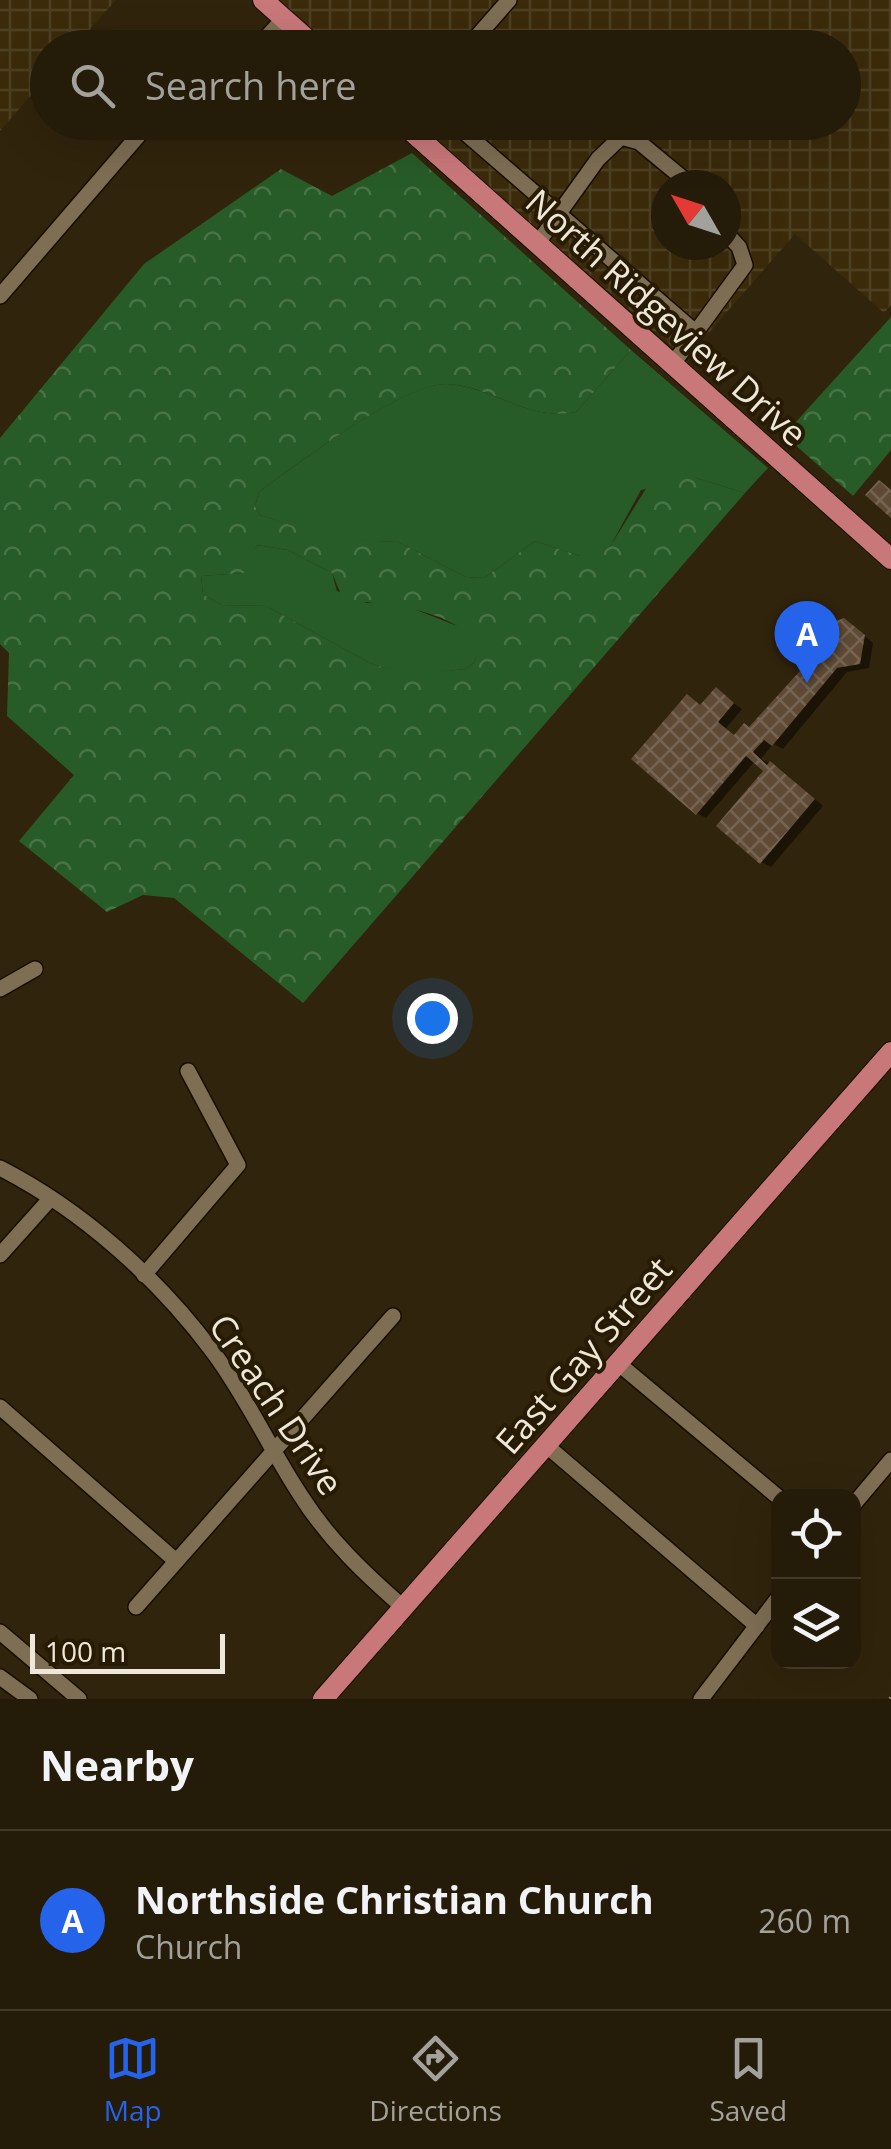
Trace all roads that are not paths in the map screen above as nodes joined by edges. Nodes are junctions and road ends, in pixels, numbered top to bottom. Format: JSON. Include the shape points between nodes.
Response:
{"nodes":[{"id":1,"x":263,"y":0,"type":"edge"},
{"id":2,"x":509,"y":0,"type":"edge"},
{"id":3,"x":284,"y":18,"type":"junction"},
{"id":4,"x":273,"y":30,"type":"edge"},
{"id":5,"x":297,"y":30,"type":"edge"},
{"id":6,"x":483,"y":30,"type":"edge"},
{"id":7,"x":134,"y":140,"type":"edge"},
{"id":8,"x":421,"y":140,"type":"edge"},
{"id":9,"x":474,"y":140,"type":"edge"},
{"id":10,"x":618,"y":140,"type":"edge"},
{"id":11,"x":631,"y":140,"type":"edge"},
{"id":12,"x":673,"y":170,"type":"edge"},
{"id":13,"x":562,"y":212,"type":"junction"},
{"id":14,"x":538,"y":244,"type":"junction"},
{"id":15,"x":741,"y":253,"type":"edge"},
{"id":16,"x":0,"y":296,"type":"edge"},
{"id":17,"x":694,"y":331,"type":"junction"},
{"id":18,"x":672,"y":365,"type":"junction"},
{"id":19,"x":891,"y":560,"type":"edge"},
{"id":20,"x":35,"y":969,"type":"dead end"},
{"id":21,"x":0,"y":989,"type":"edge"},
{"id":22,"x":891,"y":1052,"type":"edge"},
{"id":23,"x":188,"y":1071,"type":"dead end"},
{"id":24,"x":0,"y":1168,"type":"edge"},
{"id":25,"x":51,"y":1198,"type":"junction"},
{"id":26,"x":0,"y":1255,"type":"edge"},
{"id":27,"x":144,"y":1274,"type":"junction"},
{"id":28,"x":393,"y":1316,"type":"dead end"},
{"id":29,"x":619,"y":1364,"type":"junction"},
{"id":30,"x":0,"y":1407,"type":"edge"},
{"id":31,"x":547,"y":1446,"type":"junction"},
{"id":32,"x":274,"y":1452,"type":"junction"},
{"id":33,"x":891,"y":1460,"type":"edge"},
{"id":34,"x":771,"y":1491,"type":"edge"},
{"id":35,"x":861,"y":1496,"type":"edge"},
{"id":36,"x":176,"y":1561,"type":"junction"},
{"id":37,"x":136,"y":1608,"type":"dead end"},
{"id":38,"x":404,"y":1608,"type":"junction"},
{"id":39,"x":771,"y":1608,"type":"edge"},
{"id":40,"x":758,"y":1626,"type":"junction"},
{"id":41,"x":0,"y":1632,"type":"edge"},
{"id":42,"x":0,"y":1678,"type":"edge"},
{"id":43,"x":30,"y":1699,"type":"edge"},
{"id":44,"x":78,"y":1699,"type":"edge"},
{"id":45,"x":323,"y":1699,"type":"edge"},
{"id":46,"x":701,"y":1699,"type":"edge"}],
"edges":[{"from":1,"to":3,"type":"main road"},
{"from":2,"to":6,"type":"street"},
{"from":3,"to":4,"type":"street"},
{"from":3,"to":5,"type":"main road"},
{"from":7,"to":16,"type":"street"},
{"from":8,"to":14,"type":"main road","name":"North Ridgeview Drive"},
{"from":9,"to":13,"type":"street"},
{"from":10,"to":13,"type":"street"},
{"from":11,"to":12,"type":"street"},
{"from":13,"to":14,"type":"street"},
{"from":13,"to":17,"type":"street"},
{"from":14,"to":18,"type":"main road","name":"North Ridgeview Drive"},
{"from":15,"to":17,"type":"street","via":[[745,265]]},
{"from":17,"to":18,"type":"street"},
{"from":18,"to":19,"type":"main road","name":"North Ridgeview Drive"},
{"from":20,"to":21,"type":"street"},
{"from":22,"to":29,"type":"main road","name":"East Gay Street"},
{"from":23,"to":27,"type":"street","via":[[238,1165]]},
{"from":24,"to":25,"type":"street","name":"Creach Drive"},
{"from":25,"to":26,"type":"street"},
{"from":25,"to":27,"type":"street","name":"Creach Drive"},
{"from":27,"to":32,"type":"street","name":"Creach Drive","via":[[214,1352]]},
{"from":28,"to":32,"type":"street"},
{"from":29,"to":31,"type":"main road","name":"East Gay Street"},
{"from":29,"to":34,"type":"street"},
{"from":30,"to":36,"type":"street"},
{"from":31,"to":38,"type":"main road","name":"East Gay Street"},
{"from":31,"to":40,"type":"street"},
{"from":32,"to":36,"type":"street"},
{"from":32,"to":38,"type":"street","name":"Creach Drive","via":[[338,1546]]},
{"from":33,"to":35,"type":"street"},
{"from":36,"to":37,"type":"street"},
{"from":38,"to":45,"type":"main road","name":"East Gay Street"},
{"from":39,"to":40,"type":"street"},
{"from":40,"to":46,"type":"street"},
{"from":41,"to":44,"type":"street"},
{"from":42,"to":43,"type":"street"}]}
